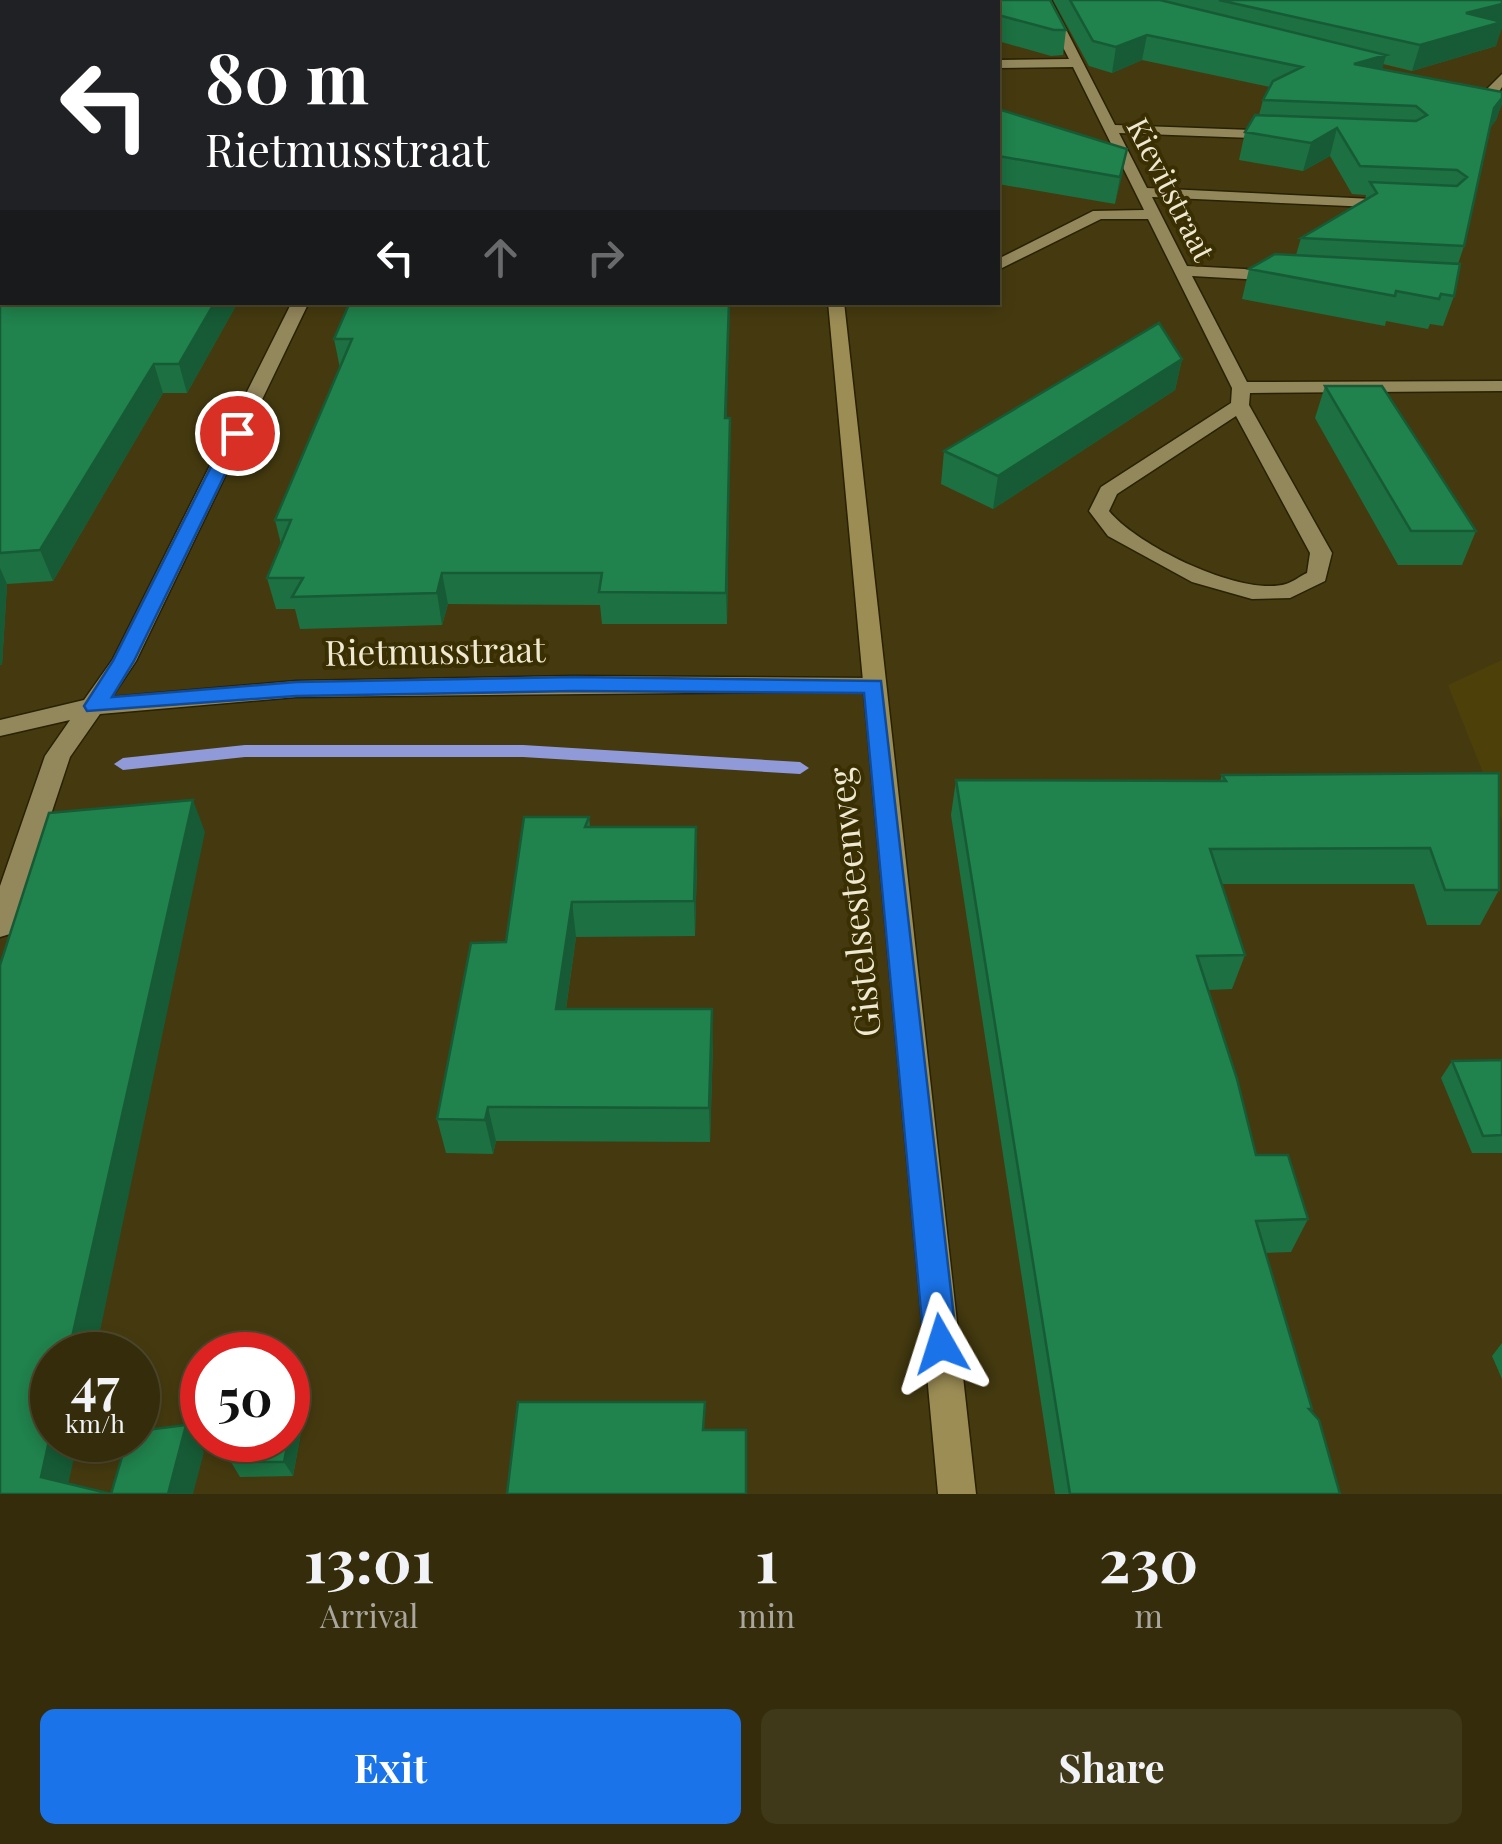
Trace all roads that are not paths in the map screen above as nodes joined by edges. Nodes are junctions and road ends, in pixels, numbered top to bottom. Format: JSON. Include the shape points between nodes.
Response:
{"nodes":[{"id":1,"x":1044,"y":0,"type":"edge"},
{"id":2,"x":1074,"y":63,"type":"junction"},
{"id":3,"x":1000,"y":64,"type":"edge"},
{"id":4,"x":1502,"y":78,"type":"edge"},
{"id":5,"x":1474,"y":90,"type":"edge"},
{"id":6,"x":1497,"y":94,"type":"edge"},
{"id":7,"x":1109,"y":129,"type":"junction"},
{"id":8,"x":1289,"y":136,"type":"edge"},
{"id":9,"x":1142,"y":192,"type":"junction"},
{"id":10,"x":1401,"y":204,"type":"edge"},
{"id":11,"x":1153,"y":216,"type":"junction"},
{"id":12,"x":1000,"y":264,"type":"edge"},
{"id":13,"x":1180,"y":270,"type":"junction"},
{"id":14,"x":1296,"y":277,"type":"edge"},
{"id":15,"x":301,"y":305,"type":"edge"},
{"id":16,"x":836,"y":305,"type":"edge"},
{"id":17,"x":1502,"y":386,"type":"edge"},
{"id":18,"x":1241,"y":397,"type":"junction"},
{"id":19,"x":874,"y":686,"type":"junction"},
{"id":20,"x":95,"y":706,"type":"junction"},
{"id":21,"x":0,"y":728,"type":"edge"},
{"id":22,"x":0,"y":926,"type":"edge"},
{"id":23,"x":957,"y":1494,"type":"edge"}],
"edges":[{"from":1,"to":2,"type":"street","name":"Kievitstraat"},
{"from":2,"to":3,"type":"street"},
{"from":2,"to":7,"type":"street","name":"Kievitstraat"},
{"from":4,"to":6,"type":"street"},
{"from":5,"to":6,"type":"street"},
{"from":7,"to":8,"type":"street"},
{"from":7,"to":9,"type":"street","name":"Kievitstraat"},
{"from":9,"to":10,"type":"street"},
{"from":9,"to":11,"type":"street","name":"Kievitstraat"},
{"from":11,"to":12,"type":"street","via":[[1098,214]]},
{"from":11,"to":13,"type":"street","name":"Kievitstraat"},
{"from":13,"to":14,"type":"street"},
{"from":13,"to":18,"type":"street","name":"Kievitstraat"},
{"from":15,"to":20,"type":"street","via":[[124,661]]},
{"from":16,"to":19,"type":"main road","name":"Gistelsesteenweg"},
{"from":17,"to":18,"type":"street"},
{"from":18,"to":18,"type":"street","name":"Kievitstraat","via":[[1108,491],[1099,511],[1115,532],[1200,577],[1252,592],[1290,592],[1316,576],[1322,553]]},
{"from":19,"to":20,"type":"street","name":"Rietmusstraat","via":[[296,689]]},
{"from":19,"to":23,"type":"main road","name":"Gistelsesteenweg"},
{"from":20,"to":21,"type":"street","name":"Rietmusstraat"},
{"from":20,"to":22,"type":"street","via":[[58,756]]}]}
